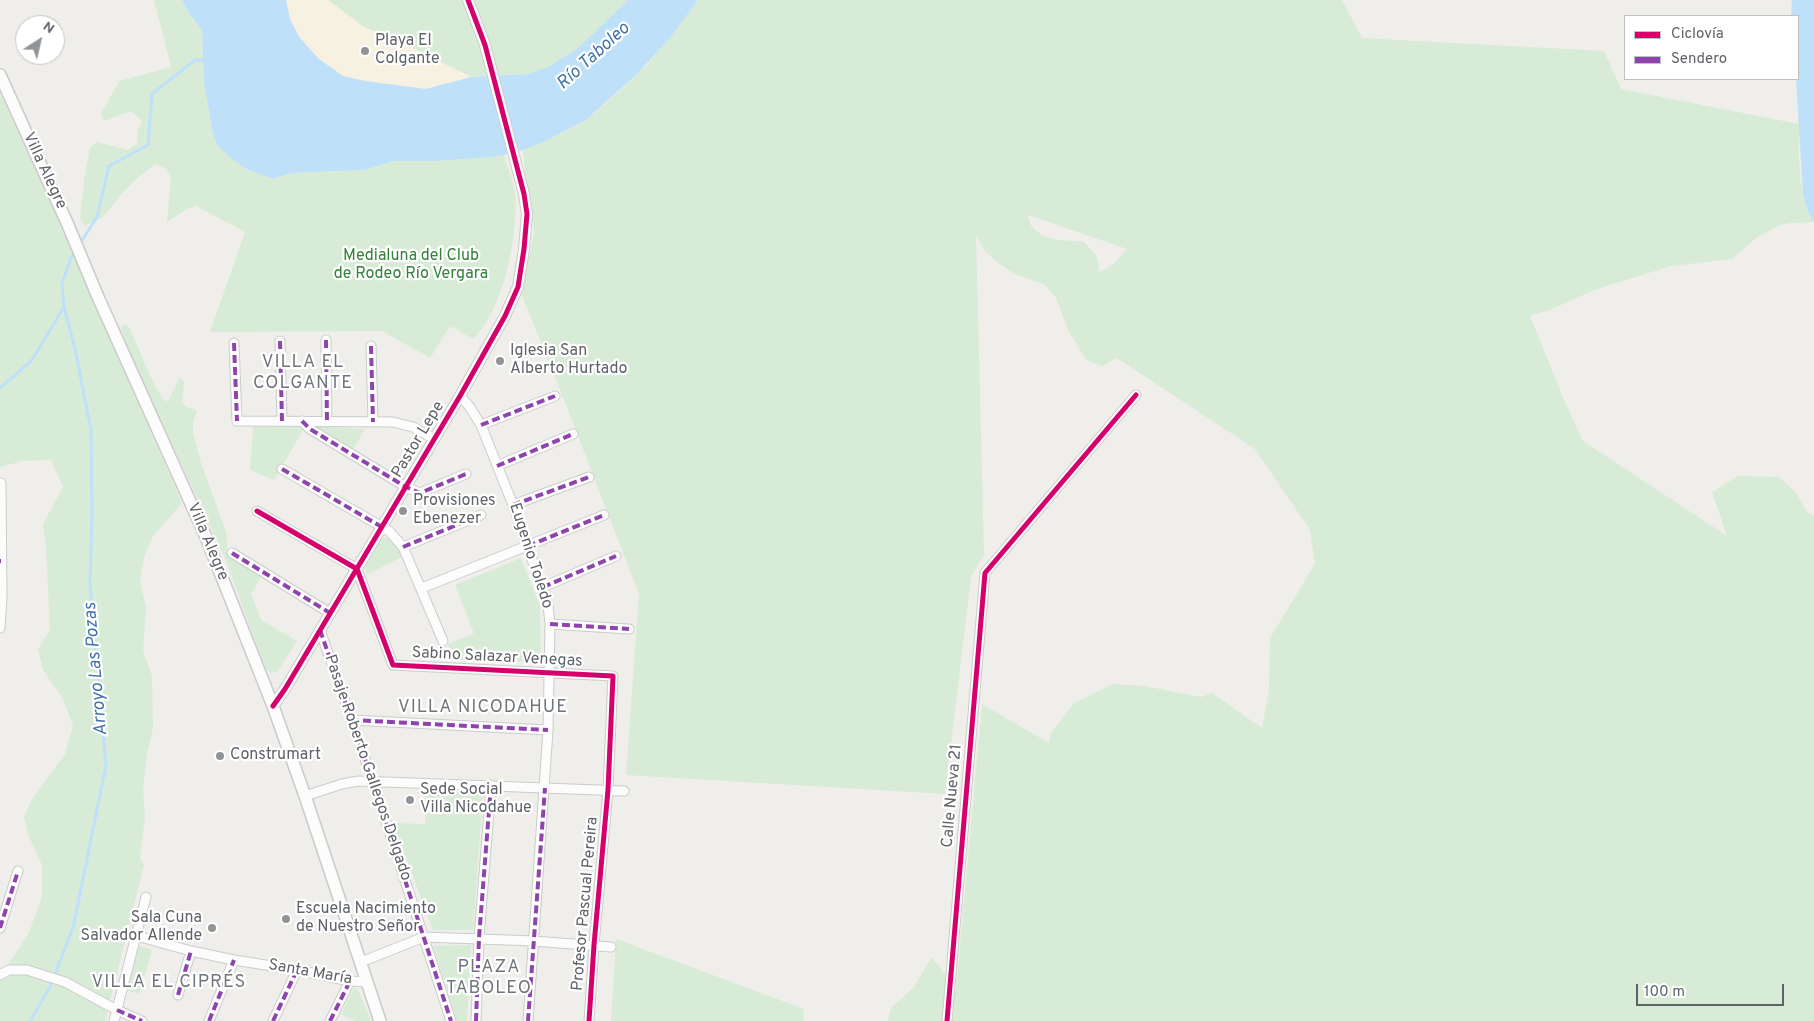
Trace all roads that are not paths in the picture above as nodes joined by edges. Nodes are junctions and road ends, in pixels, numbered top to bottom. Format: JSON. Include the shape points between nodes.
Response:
{"nodes":[{"id":1,"x":468,"y":0,"type":"edge"},
{"id":2,"x":0,"y":75,"type":"edge"},
{"id":3,"x":280,"y":340,"type":"dead end"},
{"id":4,"x":326,"y":340,"type":"dead end"},
{"id":5,"x":234,"y":344,"type":"dead end"},
{"id":6,"x":371,"y":346,"type":"dead end"},
{"id":7,"x":1136,"y":395,"type":"dead end"},
{"id":8,"x":460,"y":396,"type":"junction"},
{"id":9,"x":554,"y":396,"type":"dead end"},
{"id":10,"x":282,"y":421,"type":"junction"},
{"id":11,"x":302,"y":421,"type":"junction"},
{"id":12,"x":327,"y":422,"type":"junction"},
{"id":13,"x":373,"y":422,"type":"junction"},
{"id":14,"x":481,"y":425,"type":"junction"},
{"id":15,"x":573,"y":434,"type":"dead end"},
{"id":16,"x":434,"y":440,"type":"junction"},
{"id":17,"x":497,"y":466,"type":"junction"},
{"id":18,"x":282,"y":469,"type":"dead end"},
{"id":19,"x":466,"y":474,"type":"dead end"},
{"id":20,"x":589,"y":477,"type":"dead end"},
{"id":21,"x":1,"y":483,"type":"dead end"},
{"id":22,"x":406,"y":487,"type":"junction"},
{"id":23,"x":514,"y":505,"type":"junction"},
{"id":24,"x":257,"y":511,"type":"dead end"},
{"id":25,"x":481,"y":515,"type":"dead end"},
{"id":26,"x":604,"y":515,"type":"dead end"},
{"id":27,"x":382,"y":527,"type":"junction"},
{"id":28,"x":528,"y":546,"type":"junction"},
{"id":29,"x":403,"y":547,"type":"junction"},
{"id":30,"x":232,"y":553,"type":"dead end"},
{"id":31,"x":616,"y":556,"type":"dead end"},
{"id":32,"x":1,"y":561,"type":"edge"},
{"id":33,"x":356,"y":569,"type":"junction"},
{"id":34,"x":542,"y":587,"type":"junction"},
{"id":35,"x":422,"y":588,"type":"junction"},
{"id":36,"x":330,"y":614,"type":"junction"},
{"id":37,"x":550,"y":624,"type":"junction"},
{"id":38,"x":0,"y":628,"type":"edge"},
{"id":39,"x":629,"y":629,"type":"dead end"},
{"id":40,"x":320,"y":630,"type":"junction"},
{"id":41,"x":444,"y":641,"type":"dead end"},
{"id":42,"x":549,"y":672,"type":"junction"},
{"id":43,"x":613,"y":676,"type":"joint"},
{"id":44,"x":272,"y":706,"type":"junction"},
{"id":45,"x":351,"y":720,"type":"junction"},
{"id":46,"x":548,"y":730,"type":"junction"},
{"id":47,"x":373,"y":782,"type":"junction"},
{"id":48,"x":491,"y":785,"type":"junction"},
{"id":49,"x":545,"y":788,"type":"junction"},
{"id":50,"x":608,"y":790,"type":"junction"},
{"id":51,"x":624,"y":791,"type":"dead end"},
{"id":52,"x":305,"y":796,"type":"junction"},
{"id":53,"x":18,"y":871,"type":"dead end"},
{"id":54,"x":146,"y":897,"type":"dead end"},
{"id":55,"x":0,"y":928,"type":"edge"},
{"id":56,"x":136,"y":936,"type":"junction"},
{"id":57,"x":424,"y":937,"type":"junction"},
{"id":58,"x":479,"y":938,"type":"junction"},
{"id":59,"x":534,"y":940,"type":"junction"},
{"id":60,"x":594,"y":945,"type":"junction"},
{"id":61,"x":612,"y":947,"type":"dead end"},
{"id":62,"x":191,"y":951,"type":"junction"},
{"id":63,"x":234,"y":960,"type":"junction"},
{"id":64,"x":361,"y":962,"type":"junction"},
{"id":65,"x":297,"y":970,"type":"junction"},
{"id":66,"x":0,"y":975,"type":"edge"},
{"id":67,"x":350,"y":980,"type":"junction"},
{"id":68,"x":367,"y":982,"type":"junction"},
{"id":69,"x":178,"y":995,"type":"dead end"},
{"id":70,"x":117,"y":1010,"type":"junction"},
{"id":71,"x":114,"y":1021,"type":"edge"},
{"id":72,"x":142,"y":1021,"type":"edge"},
{"id":73,"x":208,"y":1021,"type":"edge"},
{"id":74,"x":273,"y":1021,"type":"edge"},
{"id":75,"x":330,"y":1021,"type":"edge"},
{"id":76,"x":380,"y":1021,"type":"edge"},
{"id":77,"x":451,"y":1021,"type":"edge"},
{"id":78,"x":476,"y":1021,"type":"edge"},
{"id":79,"x":528,"y":1021,"type":"edge"},
{"id":80,"x":589,"y":1021,"type":"edge"},
{"id":81,"x":947,"y":1021,"type":"edge"}],
"edges":[{"from":1,"to":8,"type":"street","name":"Pastor Lepe","via":[[485,45],[518,168],[527,231],[518,287]]},
{"from":2,"to":44,"type":"main road","name":"Villa Alegre","via":[[206,538]]},
{"from":3,"to":10,"type":"street"},
{"from":4,"to":12,"type":"street"},
{"from":5,"to":10,"type":"street","via":[[237,421]]},
{"from":6,"to":13,"type":"street"},
{"from":7,"to":81,"type":"street","name":"Calle Nueva 21","via":[[985,573]]},
{"from":8,"to":14,"type":"street","name":"Eugenio Toledo"},
{"from":8,"to":16,"type":"street","name":"Pastor Lepe"},
{"from":9,"to":14,"type":"street"},
{"from":10,"to":11,"type":"street"},
{"from":11,"to":12,"type":"street"},
{"from":11,"to":22,"type":"street"},
{"from":12,"to":13,"type":"street"},
{"from":13,"to":16,"type":"street","via":[[403,424]]},
{"from":14,"to":17,"type":"street","name":"Eugenio Toledo"},
{"from":15,"to":17,"type":"street"},
{"from":16,"to":22,"type":"street","name":"Pastor Lepe"},
{"from":17,"to":23,"type":"street","name":"Eugenio Toledo"},
{"from":18,"to":27,"type":"street"},
{"from":19,"to":22,"type":"street","via":[[420,493]]},
{"from":20,"to":23,"type":"street"},
{"from":21,"to":32,"type":"street"},
{"from":22,"to":27,"type":"street","name":"Pastor Lepe"},
{"from":23,"to":28,"type":"street","name":"Eugenio Toledo"},
{"from":24,"to":33,"type":"street"},
{"from":25,"to":29,"type":"street"},
{"from":26,"to":28,"type":"street"},
{"from":27,"to":29,"type":"street"},
{"from":27,"to":33,"type":"street","name":"Pastor Lepe"},
{"from":28,"to":34,"type":"street","name":"Eugenio Toledo"},
{"from":28,"to":35,"type":"street"},
{"from":29,"to":35,"type":"street"},
{"from":30,"to":36,"type":"street"},
{"from":31,"to":34,"type":"street"},
{"from":32,"to":38,"type":"street"},
{"from":33,"to":36,"type":"street","name":"Pastor Lepe"},
{"from":33,"to":42,"type":"street","name":"Sabino Salazar Venegas","via":[[393,665]]},
{"from":34,"to":37,"type":"street","name":"Eugenio Toledo"},
{"from":35,"to":41,"type":"street"},
{"from":36,"to":40,"type":"street","name":"Pastor Lepe"},
{"from":37,"to":39,"type":"street"},
{"from":37,"to":42,"type":"street","name":"Eugenio Toledo"},
{"from":40,"to":44,"type":"street","name":"Pastor Lepe"},
{"from":40,"to":45,"type":"street","name":"Pasaje Roberto Gallegos Delgado"},
{"from":42,"to":43,"type":"street","name":"Sabino Salazar Venegas"},
{"from":42,"to":46,"type":"street","name":"Eugenio Toledo"},
{"from":43,"to":50,"type":"street","name":"Profesor Pascual Pereira"},
{"from":44,"to":52,"type":"main road","name":"Villa Alegre"},
{"from":45,"to":46,"type":"street"},
{"from":45,"to":47,"type":"street","name":"Pasaje Roberto Gallegos Delgado"},
{"from":46,"to":49,"type":"street","name":"Eugenio Toledo"},
{"from":47,"to":48,"type":"street"},
{"from":47,"to":52,"type":"street","via":[[342,784]]},
{"from":47,"to":57,"type":"street","name":"Pasaje Roberto Gallegos Delgado"},
{"from":48,"to":49,"type":"street"},
{"from":48,"to":58,"type":"street"},
{"from":49,"to":50,"type":"street"},
{"from":49,"to":59,"type":"street","name":"Eugenio Toledo"},
{"from":50,"to":51,"type":"street"},
{"from":50,"to":60,"type":"street","name":"Profesor Pascual Pereira"},
{"from":52,"to":64,"type":"main road","name":"Villa Alegre"},
{"from":53,"to":55,"type":"street"},
{"from":54,"to":56,"type":"street"},
{"from":56,"to":62,"type":"street","name":"Santa María"},
{"from":56,"to":70,"type":"street"},
{"from":57,"to":58,"type":"street"},
{"from":57,"to":64,"type":"street"},
{"from":57,"to":77,"type":"street","name":"Pasaje Roberto Gallegos Delgado"},
{"from":58,"to":59,"type":"street"},
{"from":58,"to":78,"type":"street"},
{"from":59,"to":60,"type":"street"},
{"from":59,"to":79,"type":"street","name":"Eugenio Toledo"},
{"from":60,"to":61,"type":"street"},
{"from":60,"to":80,"type":"street","name":"Profesor Pascual Pereira"},
{"from":62,"to":63,"type":"street","name":"Santa María"},
{"from":62,"to":69,"type":"street"},
{"from":63,"to":65,"type":"street","name":"Santa María"},
{"from":63,"to":73,"type":"street"},
{"from":64,"to":68,"type":"main road","name":"Villa Alegre"},
{"from":65,"to":67,"type":"street","name":"Santa María"},
{"from":65,"to":74,"type":"street"},
{"from":66,"to":70,"type":"street","via":[[9,970],[27,970],[65,982]]},
{"from":67,"to":68,"type":"street","name":"Santa María"},
{"from":67,"to":75,"type":"street"},
{"from":68,"to":76,"type":"main road","name":"Villa Alegre"},
{"from":70,"to":71,"type":"street"},
{"from":70,"to":72,"type":"street"}]}
